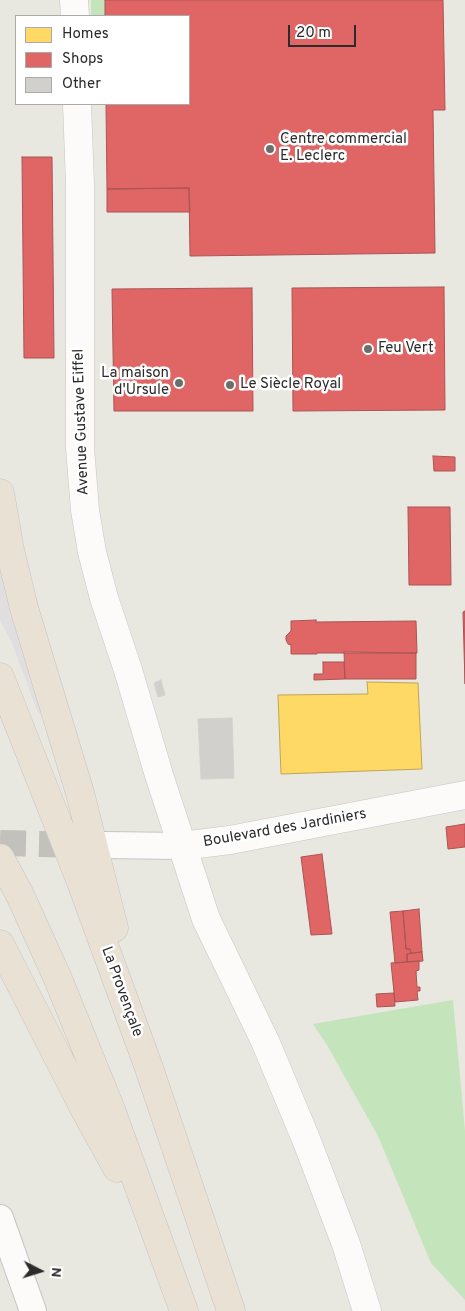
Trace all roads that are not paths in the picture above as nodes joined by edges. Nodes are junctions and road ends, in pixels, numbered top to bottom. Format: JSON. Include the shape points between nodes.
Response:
{"nodes":[{"id":1,"x":74,"y":0,"type":"edge"},
{"id":2,"x":75,"y":15,"type":"edge"},
{"id":3,"x":78,"y":105,"type":"edge"},
{"id":4,"x":0,"y":493,"type":"edge"},
{"id":5,"x":0,"y":677,"type":"edge"},
{"id":6,"x":465,"y":795,"type":"edge"},
{"id":7,"x":104,"y":845,"type":"tunnel mouth"},
{"id":8,"x":182,"y":846,"type":"junction"},
{"id":9,"x":0,"y":858,"type":"edge"},
{"id":10,"x":0,"y":944,"type":"edge"},
{"id":11,"x":149,"y":1068,"type":"junction"},
{"id":12,"x":0,"y":1218,"type":"edge"},
{"id":13,"x":157,"y":1239,"type":"junction"},
{"id":14,"x":33,"y":1311,"type":"edge"},
{"id":15,"x":184,"y":1311,"type":"edge"},
{"id":16,"x":231,"y":1311,"type":"edge"},
{"id":17,"x":368,"y":1311,"type":"edge"}],
"edges":[{"from":1,"to":2,"type":"street"},
{"from":3,"to":8,"type":"street","name":"Avenue Gustave Eiffel","via":[[80,448],[85,510],[104,598]]},
{"from":4,"to":11,"type":"highway","via":[[24,608],[80,793]]},
{"from":5,"to":11,"type":"highway","name":"La Provençale","via":[[81,882]]},
{"from":6,"to":8,"type":"street","name":"Boulevard des Jardiniers","via":[[230,840]]},
{"from":7,"to":8,"type":"street","name":"Boulevard des Jardiniers"},
{"from":8,"to":17,"type":"street","name":"Avenue Gustave Eiffel","via":[[206,919],[265,1041],[306,1138]]},
{"from":9,"to":13,"type":"highway","via":[[58,978],[111,1110]]},
{"from":10,"to":13,"type":"highway","via":[[86,1112]]},
{"from":11,"to":16,"type":"highway","name":"La Provençale"},
{"from":12,"to":14,"type":"street"},
{"from":13,"to":15,"type":"highway"}]}
